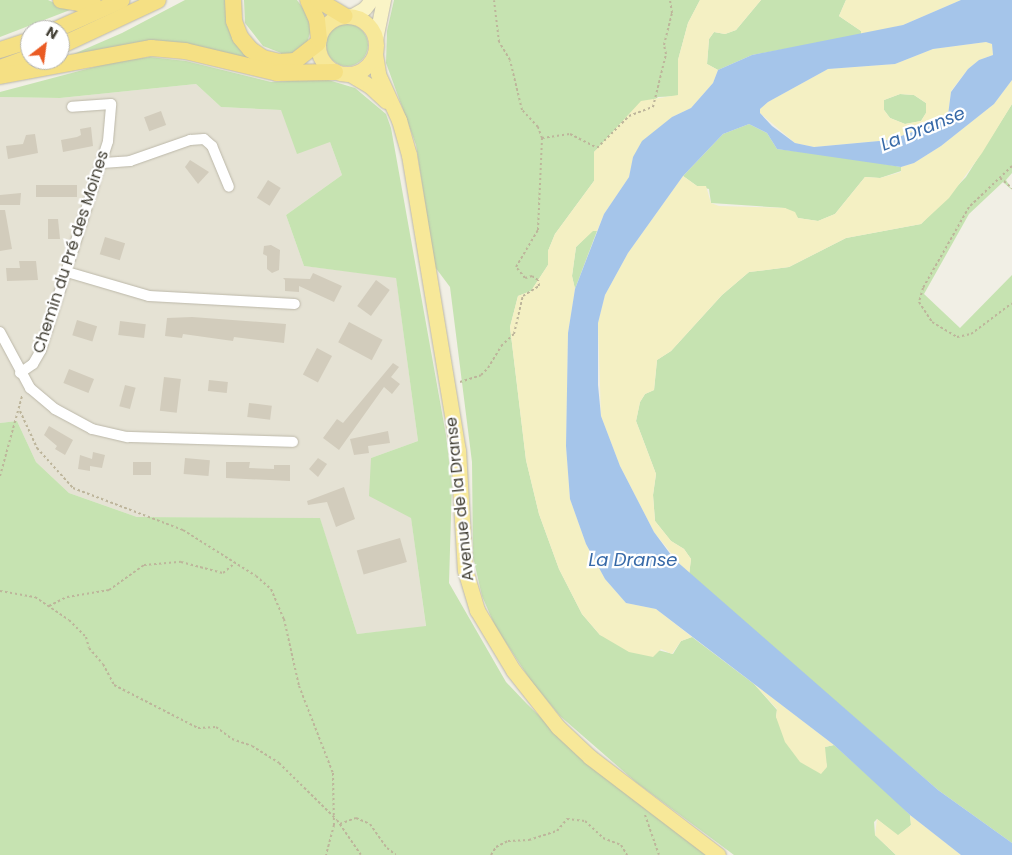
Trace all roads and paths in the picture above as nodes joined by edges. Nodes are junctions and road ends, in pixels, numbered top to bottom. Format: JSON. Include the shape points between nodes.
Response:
{"nodes":[{"id":1,"x":61,"y":0,"type":"edge"},
{"id":2,"x":93,"y":0,"type":"edge"},
{"id":3,"x":122,"y":0,"type":"edge"},
{"id":4,"x":158,"y":0,"type":"edge"},
{"id":5,"x":233,"y":0,"type":"edge"},
{"id":6,"x":308,"y":0,"type":"edge"},
{"id":7,"x":318,"y":0,"type":"edge"},
{"id":8,"x":372,"y":0,"type":"edge"},
{"id":9,"x":384,"y":0,"type":"edge"},
{"id":10,"x":494,"y":0,"type":"edge"},
{"id":11,"x":670,"y":0,"type":"edge"},
{"id":12,"x":348,"y":17,"type":"junction"},
{"id":13,"x":70,"y":23,"type":"edge"},
{"id":14,"x":70,"y":41,"type":"edge"},
{"id":15,"x":318,"y":41,"type":"junction"},
{"id":16,"x":20,"y":43,"type":"edge"},
{"id":17,"x":375,"y":47,"type":"junction"},
{"id":18,"x":0,"y":50,"type":"edge"},
{"id":19,"x":20,"y":61,"type":"edge"},
{"id":20,"x":0,"y":68,"type":"edge"},
{"id":21,"x":342,"y":73,"type":"junction"},
{"id":22,"x":0,"y":76,"type":"edge"},
{"id":23,"x":390,"y":105,"type":"junction"},
{"id":24,"x":72,"y":108,"type":"dead end"},
{"id":25,"x":542,"y":138,"type":"junction"},
{"id":26,"x":103,"y":163,"type":"junction"},
{"id":27,"x":1012,"y":166,"type":"edge"},
{"id":28,"x":1000,"y":178,"type":"junction"},
{"id":29,"x":230,"y":187,"type":"dead end"},
{"id":30,"x":1012,"y":188,"type":"edge"},
{"id":31,"x":67,"y":272,"type":"junction"},
{"id":32,"x":1012,"y":303,"type":"edge"},
{"id":33,"x":294,"y":304,"type":"dead end"},
{"id":34,"x":0,"y":332,"type":"edge"},
{"id":35,"x":21,"y":376,"type":"junction"},
{"id":36,"x":448,"y":391,"type":"junction"},
{"id":37,"x":20,"y":411,"type":"junction"},
{"id":38,"x":293,"y":442,"type":"dead end"},
{"id":39,"x":0,"y":476,"type":"edge"},
{"id":40,"x":235,"y":563,"type":"junction"},
{"id":41,"x":0,"y":591,"type":"edge"},
{"id":42,"x":49,"y":606,"type":"junction"},
{"id":43,"x":652,"y":805,"type":"junction"},
{"id":44,"x":333,"y":816,"type":"junction"},
{"id":45,"x":340,"y":824,"type":"junction"},
{"id":46,"x":326,"y":855,"type":"edge"},
{"id":47,"x":361,"y":855,"type":"edge"},
{"id":48,"x":396,"y":855,"type":"edge"},
{"id":49,"x":491,"y":855,"type":"edge"},
{"id":50,"x":627,"y":855,"type":"edge"},
{"id":51,"x":659,"y":855,"type":"edge"},
{"id":52,"x":718,"y":855,"type":"edge"}],
"edges":[{"from":1,"to":2,"type":"highway","via":[[79,3]]},
{"from":3,"to":13,"type":"highway"},
{"from":4,"to":14,"type":"highway"},
{"from":5,"to":15,"type":"highway","via":[[234,21],[240,37],[250,50],[263,58],[295,61]]},
{"from":6,"to":15,"type":"highway","via":[[317,20]]},
{"from":7,"to":12,"type":"highway"},
{"from":8,"to":12,"type":"main road","via":[[365,9]]},
{"from":9,"to":17,"type":"main road","name":"Avenue de la Dranse"},
{"from":10,"to":25,"type":"path","via":[[499,42],[510,60],[522,110],[538,127]]},
{"from":11,"to":25,"type":"path","via":[[672,12],[664,45],[666,54],[653,107],[629,116],[596,148],[570,134]]},
{"from":12,"to":15,"type":"main road","via":[[328,23]]},
{"from":12,"to":17,"type":"main road","via":[[367,25]]},
{"from":15,"to":21,"type":"main road","via":[[324,62]]},
{"from":16,"to":18,"type":"highway"},
{"from":17,"to":21,"type":"main road","via":[[367,66]]},
{"from":17,"to":23,"type":"main road","name":"Avenue de la Dranse","via":[[376,69]]},
{"from":19,"to":20,"type":"highway"},
{"from":21,"to":22,"type":"highway","via":[[277,73],[185,51],[151,48]]},
{"from":21,"to":23,"type":"main road","name":"Avenue de la Dranse","via":[[370,86]]},
{"from":23,"to":36,"type":"main road","name":"Avenue de la Dranse","via":[[402,128],[408,155]]},
{"from":24,"to":26,"type":"street","name":"Chemin du Pré des Moines","via":[[111,104]]},
{"from":25,"to":36,"type":"path","via":[[538,230],[516,267],[524,278],[532,276],[538,280],[538,286],[523,296],[514,334],[501,346],[488,368],[481,375],[465,379]]},
{"from":26,"to":29,"type":"street","via":[[130,161],[190,140],[204,139],[212,146]]},
{"from":26,"to":31,"type":"street","name":"Chemin du Pré des Moines"},
{"from":27,"to":28,"type":"path"},
{"from":28,"to":30,"type":"path"},
{"from":28,"to":32,"type":"path","via":[[962,218],[923,288],[919,302],[932,322],[957,338],[971,334]]},
{"from":31,"to":33,"type":"street","via":[[119,290],[149,296]]},
{"from":31,"to":35,"type":"street","name":"Chemin du Pré des Moines","via":[[40,354]]},
{"from":34,"to":35,"type":"street"},
{"from":35,"to":37,"type":"path"},
{"from":35,"to":38,"type":"street","via":[[54,409],[104,433]]},
{"from":36,"to":43,"type":"main road","name":"Avenue de la Dranse","via":[[460,472],[465,570],[480,617],[513,670],[558,727]]},
{"from":37,"to":39,"type":"path","via":[[8,437]]},
{"from":37,"to":40,"type":"path","via":[[37,448],[73,488],[183,530]]},
{"from":40,"to":42,"type":"path","via":[[223,573],[181,562],[144,565],[109,590],[67,597]]},
{"from":40,"to":44,"type":"path","via":[[265,583],[279,604],[295,675],[333,773]]},
{"from":41,"to":42,"type":"path","via":[[27,594]]},
{"from":42,"to":44,"type":"path","via":[[83,632],[89,648],[103,664],[114,685],[198,728],[216,727],[232,740],[252,746],[286,770]]},
{"from":43,"to":51,"type":"path","via":[[645,820]]},
{"from":43,"to":52,"type":"main road","name":"Avenue de la Dranse"},
{"from":44,"to":45,"type":"path"},
{"from":44,"to":46,"type":"path","via":[[334,826]]},
{"from":45,"to":47,"type":"path"},
{"from":45,"to":48,"type":"path","via":[[356,818],[370,824]]},
{"from":49,"to":50,"type":"path","via":[[502,843],[557,831],[567,819],[584,821],[603,838],[621,845]]}]}
